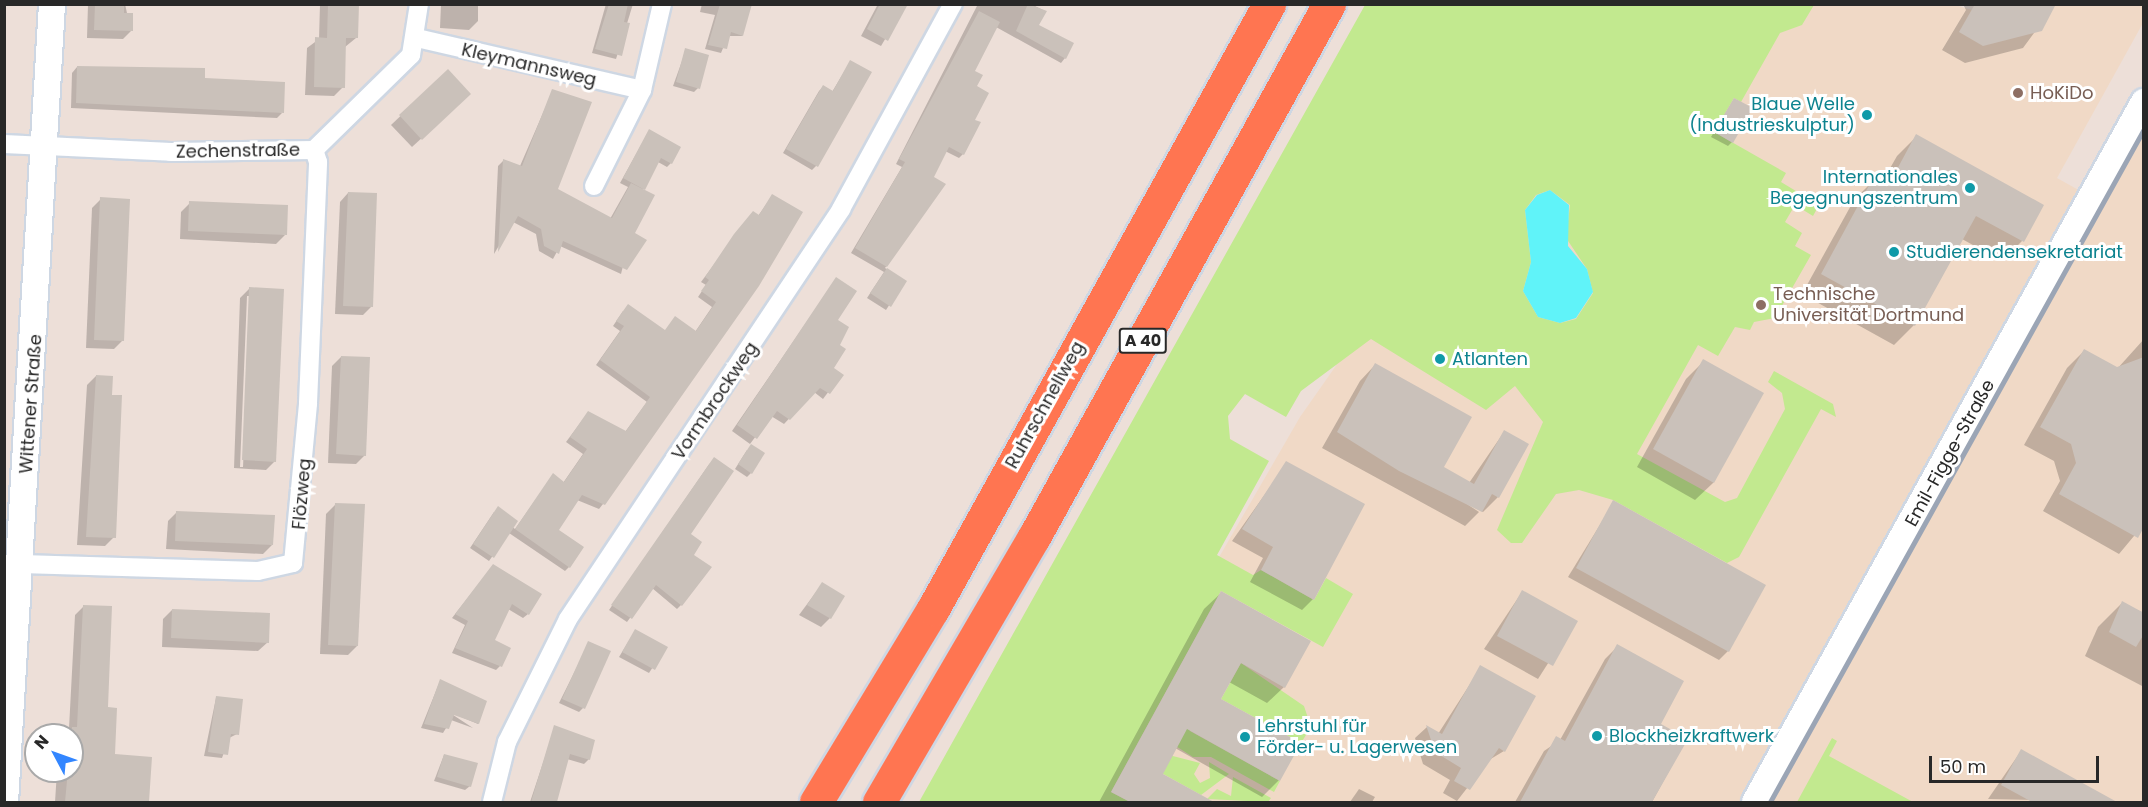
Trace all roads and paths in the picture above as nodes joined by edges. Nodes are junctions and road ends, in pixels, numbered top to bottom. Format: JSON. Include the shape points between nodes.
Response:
{"nodes":[{"id":1,"x":52,"y":4,"type":"edge"},
{"id":2,"x":419,"y":4,"type":"edge"},
{"id":3,"x":662,"y":4,"type":"edge"},
{"id":4,"x":953,"y":4,"type":"edge"},
{"id":5,"x":1269,"y":4,"type":"edge"},
{"id":6,"x":1329,"y":4,"type":"edge"},
{"id":7,"x":417,"y":38,"type":"junction"},
{"id":8,"x":642,"y":90,"type":"junction"},
{"id":9,"x":2144,"y":102,"type":"edge"},
{"id":10,"x":4,"y":144,"type":"edge"},
{"id":11,"x":47,"y":145,"type":"junction"},
{"id":12,"x":314,"y":150,"type":"junction"},
{"id":13,"x":594,"y":186,"type":"dead end"},
{"id":14,"x":21,"y":564,"type":"junction"},
{"id":15,"x":5,"y":802,"type":"edge"},
{"id":16,"x":492,"y":802,"type":"edge"},
{"id":17,"x":816,"y":802,"type":"edge"},
{"id":18,"x":879,"y":802,"type":"edge"},
{"id":19,"x":1755,"y":802,"type":"edge"}],
"edges":[{"from":1,"to":11,"type":"main road","name":"Wittener Straße"},
{"from":2,"to":7,"type":"street","name":"Zechenstraße"},
{"from":3,"to":8,"type":"street"},
{"from":4,"to":16,"type":"street","name":"Vormbrockweg","via":[[835,218],[568,619],[507,742]]},
{"from":5,"to":17,"type":"highway","name":"Ruhrschnellweg","number":"A 40","via":[[933,609]]},
{"from":6,"to":18,"type":"highway","number":"A 40","via":[[1034,537]]},
{"from":7,"to":8,"type":"street","name":"Kleymannsweg"},
{"from":7,"to":12,"type":"street","name":"Zechenstraße","via":[[411,55]]},
{"from":8,"to":13,"type":"street"},
{"from":9,"to":19,"type":"main road","name":"Emil-Figge-Straße"},
{"from":10,"to":11,"type":"street","name":"Zechenstraße"},
{"from":11,"to":12,"type":"street","name":"Zechenstraße","via":[[171,152]]},
{"from":11,"to":14,"type":"main road","name":"Wittener Straße"},
{"from":12,"to":14,"type":"street","name":"Flözweg","via":[[318,162],[308,403],[293,563],[258,571]]},
{"from":14,"to":15,"type":"main road","name":"Wittener Straße"}]}
